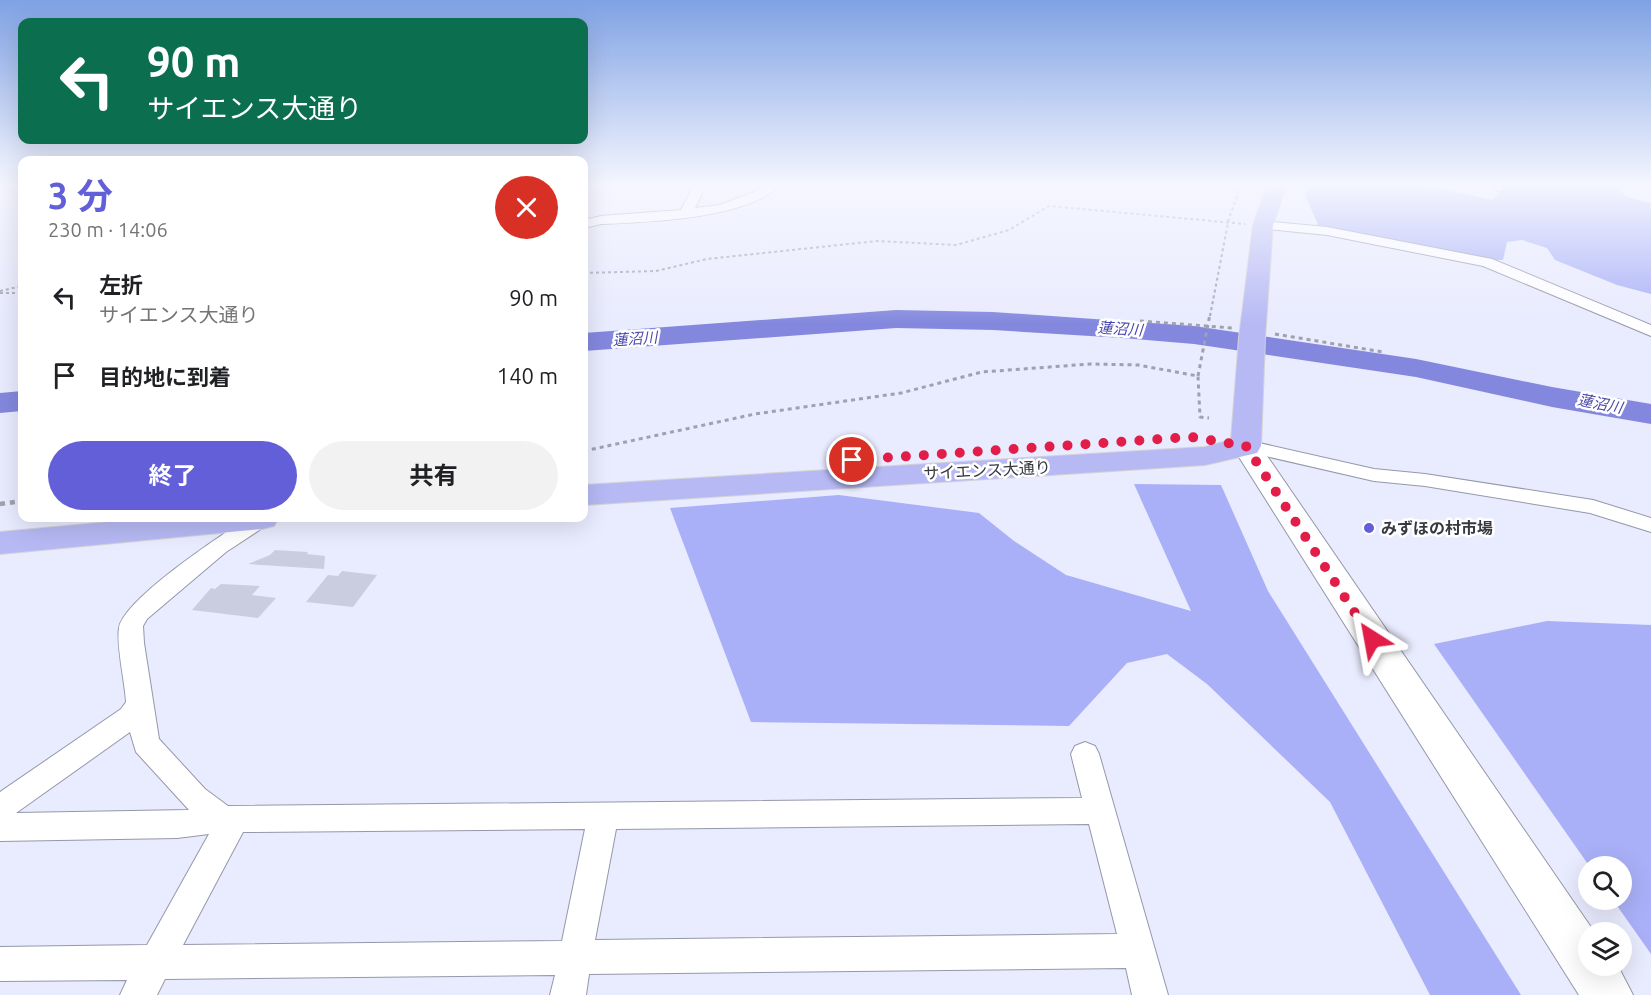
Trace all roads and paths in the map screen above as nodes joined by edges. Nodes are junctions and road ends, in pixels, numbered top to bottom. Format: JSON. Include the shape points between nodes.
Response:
{"nodes":[{"id":1,"x":1004,"y":231,"type":"edge"},
{"id":2,"x":1227,"y":231,"type":"edge"},
{"id":3,"x":1262,"y":231,"type":"edge"},
{"id":4,"x":1330,"y":231,"type":"edge"},
{"id":5,"x":588,"y":273,"type":"edge"},
{"id":6,"x":18,"y":287,"type":"edge"},
{"id":7,"x":0,"y":292,"type":"edge"},
{"id":8,"x":18,"y":293,"type":"edge"},
{"id":9,"x":1140,"y":321,"type":"dead end"},
{"id":10,"x":1208,"y":327,"type":"junction"},
{"id":11,"x":1651,"y":331,"type":"edge"},
{"id":12,"x":1252,"y":342,"type":"junction"},
{"id":13,"x":1383,"y":352,"type":"dead end"},
{"id":14,"x":1198,"y":375,"type":"junction"},
{"id":15,"x":1209,"y":418,"type":"dead end"},
{"id":16,"x":1246,"y":446,"type":"junction"},
{"id":17,"x":588,"y":450,"type":"edge"},
{"id":18,"x":588,"y":477,"type":"edge"},
{"id":19,"x":588,"y":495,"type":"edge"},
{"id":20,"x":18,"y":502,"type":"edge"},
{"id":21,"x":0,"y":504,"type":"edge"},
{"id":22,"x":23,"y":522,"type":"edge"},
{"id":23,"x":220,"y":522,"type":"edge"},
{"id":24,"x":256,"y":522,"type":"edge"},
{"id":25,"x":0,"y":524,"type":"edge"},
{"id":26,"x":1651,"y":525,"type":"edge"},
{"id":27,"x":0,"y":543,"type":"edge"},
{"id":28,"x":140,"y":703,"type":"junction"},
{"id":29,"x":1085,"y":754,"type":"dead end"},
{"id":30,"x":0,"y":808,"type":"edge"},
{"id":31,"x":1100,"y":811,"type":"junction"},
{"id":32,"x":603,"y":816,"type":"junction"},
{"id":33,"x":229,"y":819,"type":"junction"},
{"id":34,"x":0,"y":827,"type":"edge"},
{"id":35,"x":1578,"y":949,"type":"edge"},
{"id":36,"x":1138,"y":951,"type":"junction"},
{"id":37,"x":575,"y":958,"type":"junction"},
{"id":38,"x":156,"y":963,"type":"junction"},
{"id":39,"x":0,"y":964,"type":"edge"},
{"id":40,"x":1596,"y":976,"type":"edge"},
{"id":41,"x":138,"y":995,"type":"edge"},
{"id":42,"x":568,"y":995,"type":"edge"},
{"id":43,"x":1150,"y":995,"type":"edge"},
{"id":44,"x":1608,"y":995,"type":"edge"}],
"edges":[{"from":1,"to":5,"type":"path","via":[[956,245],[877,241],[718,258],[656,272]]},
{"from":2,"to":10,"type":"path"},
{"from":3,"to":12,"type":"main road"},
{"from":4,"to":11,"type":"street","via":[[1486,262]]},
{"from":6,"to":7,"type":"path"},
{"from":7,"to":8,"type":"path"},
{"from":9,"to":10,"type":"path"},
{"from":10,"to":14,"type":"path"},
{"from":12,"to":13,"type":"path"},
{"from":12,"to":16,"type":"main road"},
{"from":14,"to":15,"type":"path","via":[[1200,417]]},
{"from":14,"to":17,"type":"path","via":[[1138,365],[1090,364],[982,372],[901,393],[755,414]]},
{"from":16,"to":18,"type":"main road","name":"サイエンス大通り","via":[[1191,437]]},
{"from":16,"to":19,"type":"main road","name":"サイエンス大通り","via":[[1193,457]]},
{"from":16,"to":26,"type":"street","via":[[1374,475],[1593,507]]},
{"from":16,"to":35,"type":"street"},
{"from":20,"to":21,"type":"path"},
{"from":22,"to":25,"type":"main road"},
{"from":23,"to":27,"type":"main road"},
{"from":24,"to":28,"type":"street","via":[[218,546],[138,613],[131,626],[131,643]]},
{"from":28,"to":30,"type":"street","via":[[131,717]]},
{"from":28,"to":33,"type":"street","via":[[146,744],[195,798]]},
{"from":29,"to":31,"type":"street"},
{"from":31,"to":32,"type":"street"},
{"from":31,"to":36,"type":"street"},
{"from":32,"to":33,"type":"street"},
{"from":32,"to":37,"type":"street"},
{"from":33,"to":34,"type":"street","via":[[177,825]]},
{"from":33,"to":38,"type":"street"},
{"from":36,"to":37,"type":"street"},
{"from":36,"to":43,"type":"street"},
{"from":37,"to":38,"type":"street"},
{"from":37,"to":42,"type":"street"},
{"from":38,"to":39,"type":"street"},
{"from":38,"to":41,"type":"street"},
{"from":40,"to":44,"type":"street"}]}
